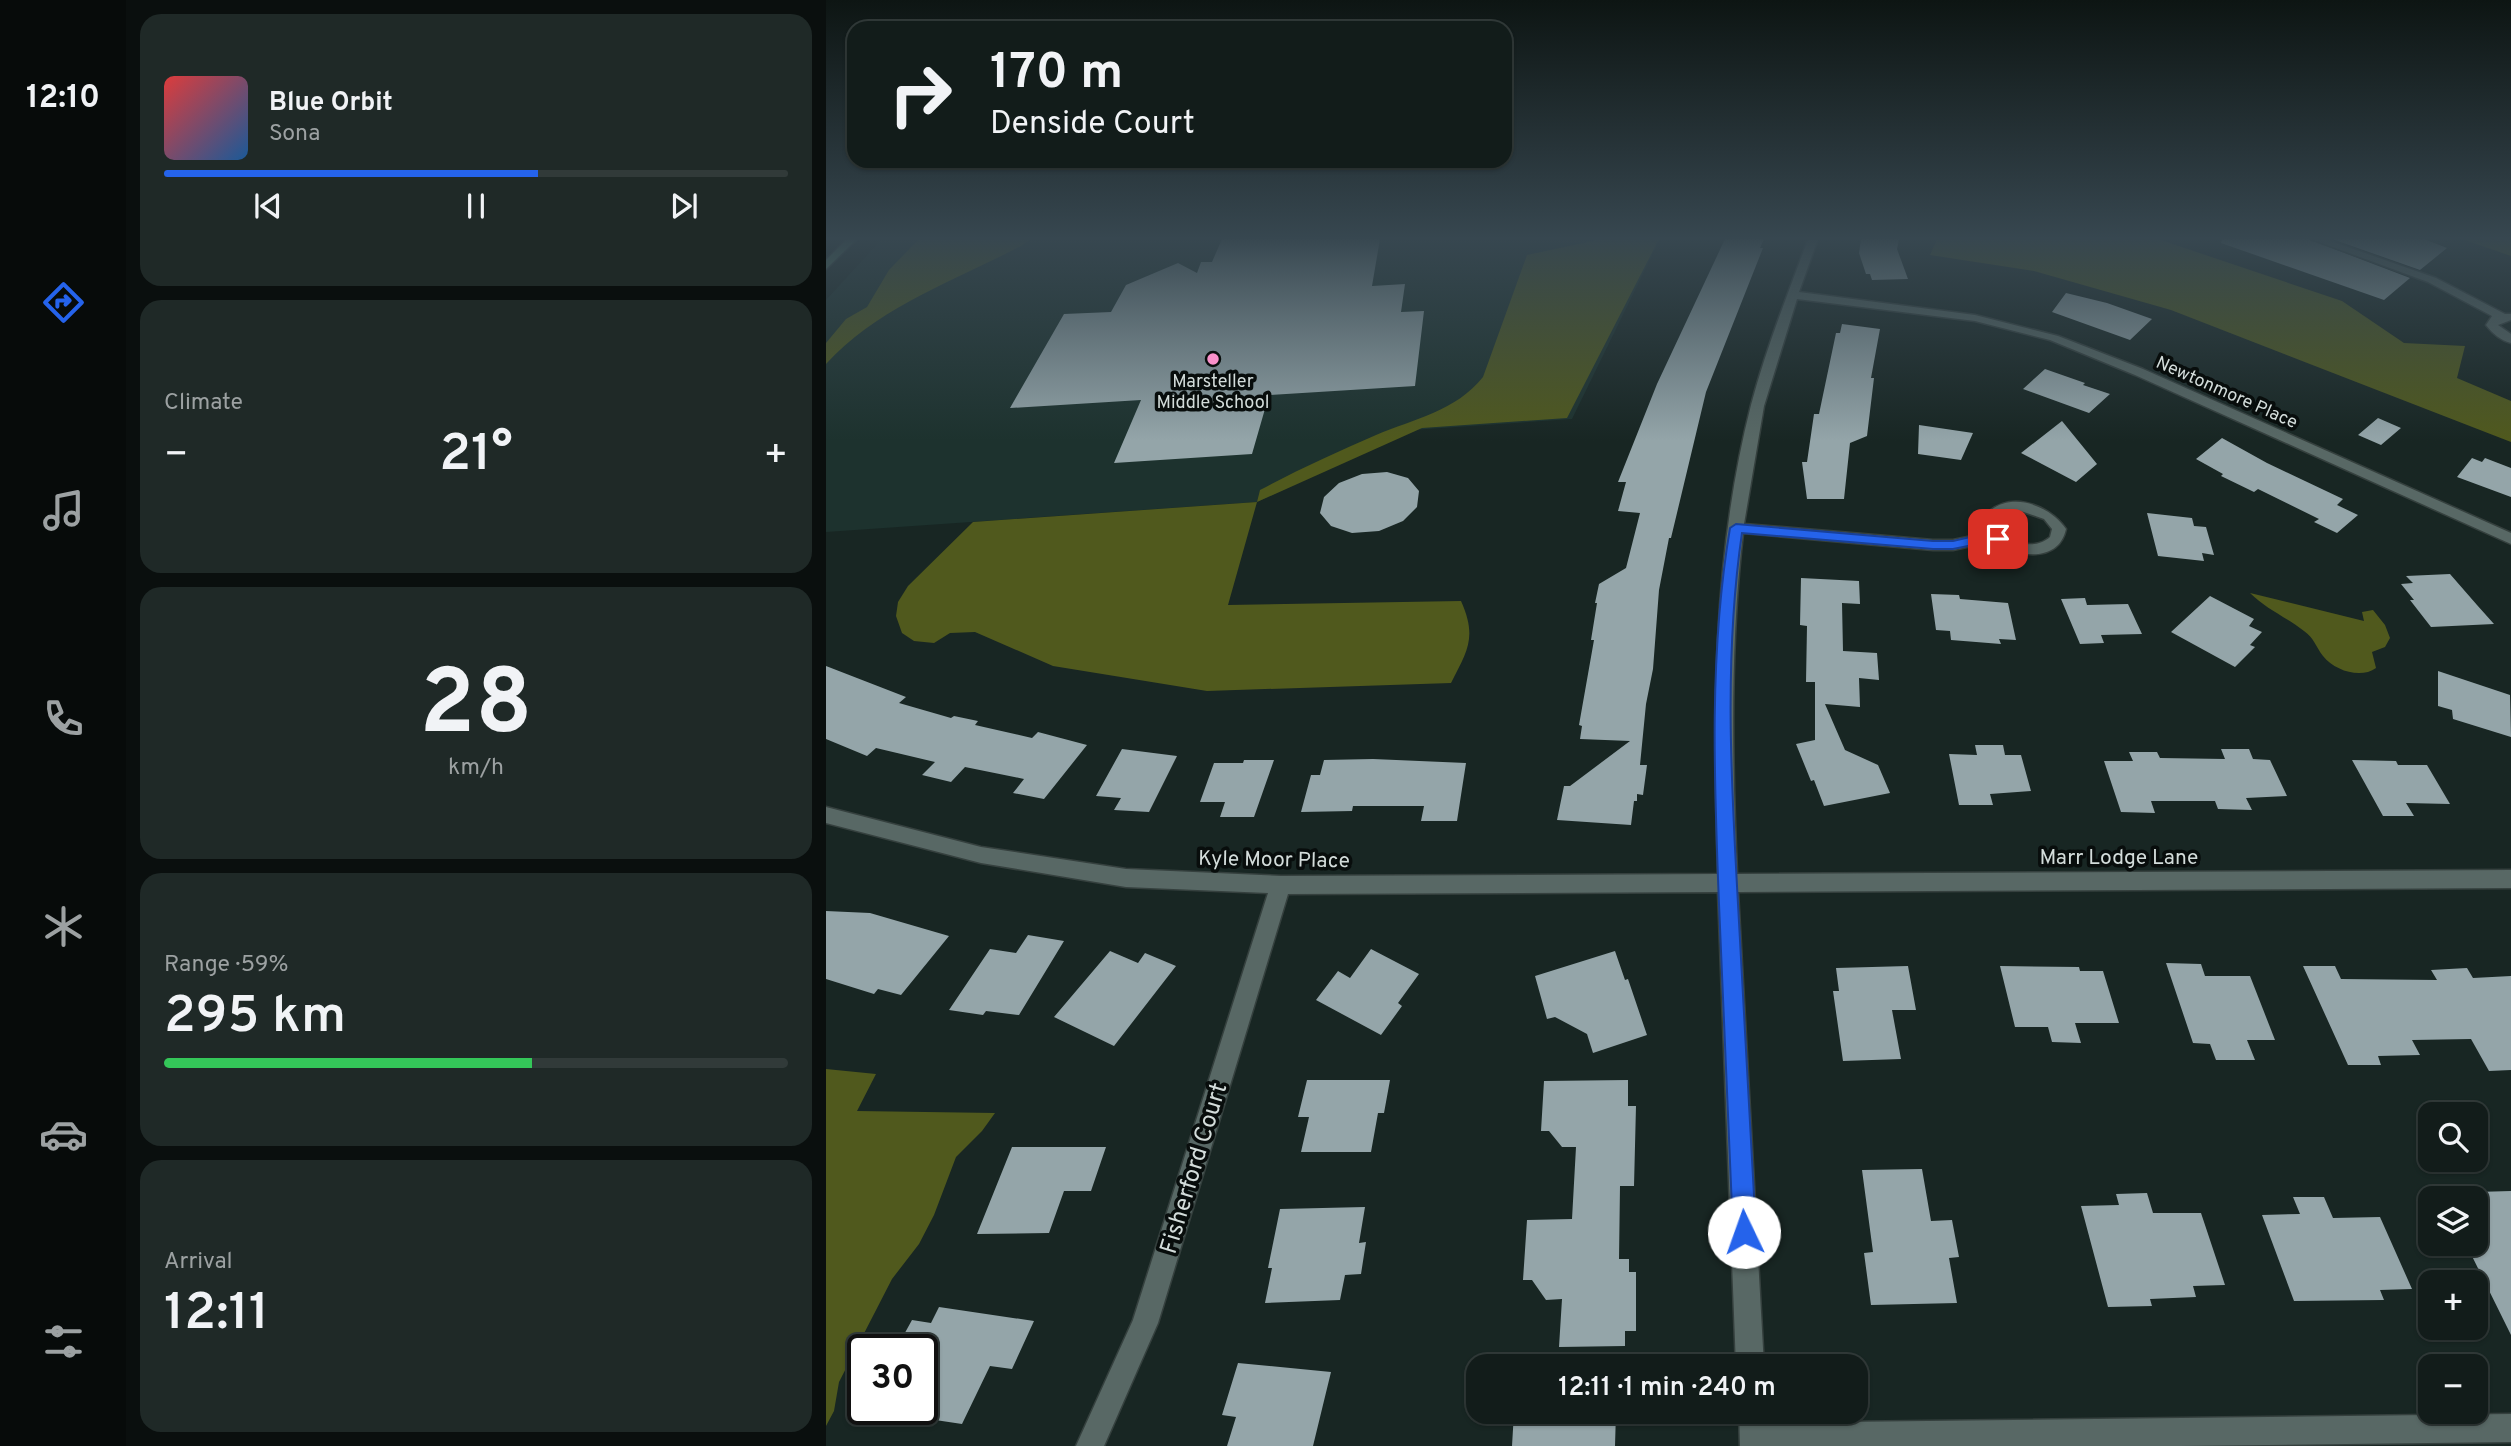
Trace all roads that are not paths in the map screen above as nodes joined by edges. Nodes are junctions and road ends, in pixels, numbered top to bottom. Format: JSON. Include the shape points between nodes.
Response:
{"nodes":[{"id":1,"x":1789,"y":306,"type":"edge"},
{"id":2,"x":1884,"y":306,"type":"edge"},
{"id":3,"x":2486,"y":306,"type":"edge"},
{"id":4,"x":2507,"y":317,"type":"edge"},
{"id":5,"x":2511,"y":339,"type":"edge"},
{"id":6,"x":1736,"y":528,"type":"junction"},
{"id":7,"x":1996,"y":536,"type":"dead end"},
{"id":8,"x":2511,"y":539,"type":"edge"},
{"id":9,"x":826,"y":815,"type":"edge"},
{"id":10,"x":2511,"y":879,"type":"edge"},
{"id":11,"x":1727,"y":881,"type":"junction"},
{"id":12,"x":1281,"y":885,"type":"junction"},
{"id":13,"x":1749,"y":1354,"type":"edge"},
{"id":14,"x":2511,"y":1427,"type":"edge"},
{"id":15,"x":1754,"y":1432,"type":"edge"},
{"id":16,"x":1090,"y":1446,"type":"edge"}],
"edges":[{"from":1,"to":6,"type":"street","via":[[1752,429]]},
{"from":2,"to":8,"type":"street","name":"Newtonmore Place","via":[[1975,318],[2054,338]]},
{"from":3,"to":4,"type":"street"},
{"from":4,"to":5,"type":"street","via":[[2492,324]]},
{"from":6,"to":7,"type":"street","via":[[1933,545]]},
{"from":6,"to":11,"type":"street","via":[[1724,662]]},
{"from":9,"to":12,"type":"street","name":"Kyle Moor Place","via":[[981,855],[1126,878]]},
{"from":10,"to":11,"type":"street","name":"Marr Lodge Lane"},
{"from":11,"to":12,"type":"street","name":"Kyle Moor Place"},
{"from":11,"to":13,"type":"street"},
{"from":12,"to":16,"type":"street","name":"Fisherford Court","via":[[1145,1323]]},
{"from":14,"to":15,"type":"street"}]}
